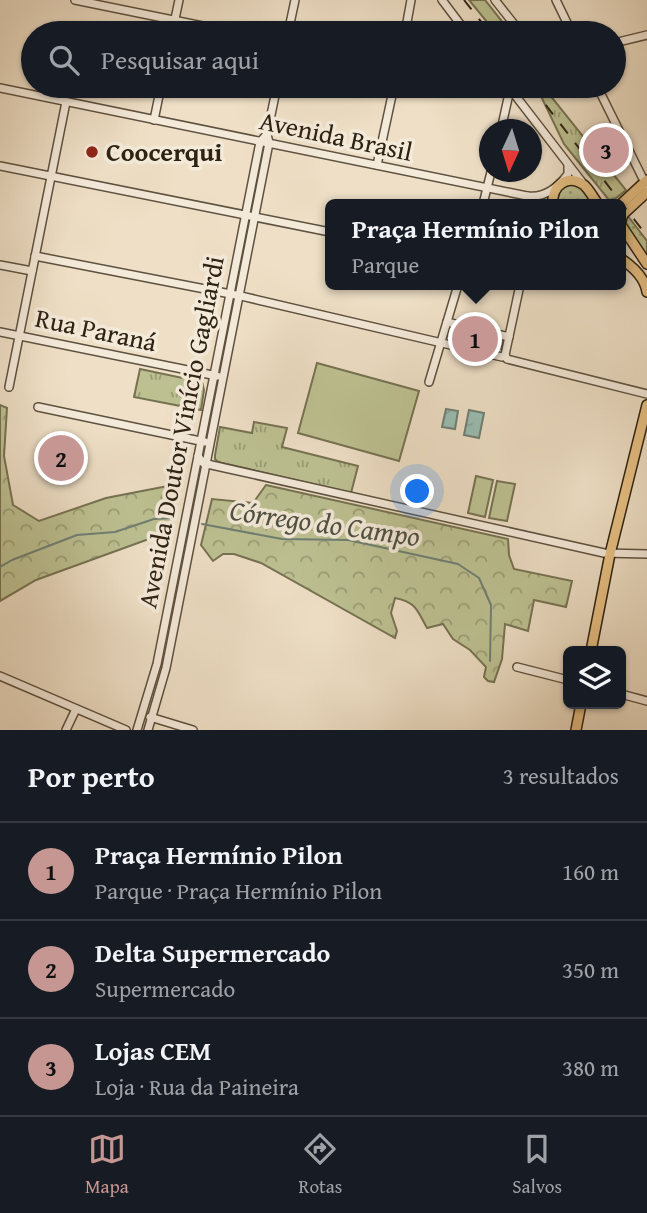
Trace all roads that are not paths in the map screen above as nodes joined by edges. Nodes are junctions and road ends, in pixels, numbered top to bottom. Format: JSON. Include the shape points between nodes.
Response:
{"nodes":[{"id":1,"x":179,"y":0,"type":"edge"},
{"id":2,"x":295,"y":0,"type":"edge"},
{"id":3,"x":411,"y":0,"type":"edge"},
{"id":4,"x":442,"y":0,"type":"edge"},
{"id":5,"x":495,"y":0,"type":"edge"},
{"id":6,"x":556,"y":0,"type":"edge"},
{"id":7,"x":81,"y":1,"type":"edge"},
{"id":8,"x":174,"y":20,"type":"junction"},
{"id":9,"x":179,"y":21,"type":"edge"},
{"id":10,"x":291,"y":21,"type":"edge"},
{"id":11,"x":407,"y":21,"type":"edge"},
{"id":12,"x":458,"y":21,"type":"edge"},
{"id":13,"x":512,"y":21,"type":"edge"},
{"id":14,"x":566,"y":21,"type":"edge"},
{"id":15,"x":647,"y":35,"type":"edge"},
{"id":16,"x":626,"y":40,"type":"edge"},
{"id":17,"x":0,"y":88,"type":"edge"},
{"id":18,"x":21,"y":93,"type":"edge"},
{"id":19,"x":46,"y":98,"type":"edge"},
{"id":20,"x":159,"y":98,"type":"edge"},
{"id":21,"x":274,"y":98,"type":"edge"},
{"id":22,"x":391,"y":98,"type":"edge"},
{"id":23,"x":506,"y":98,"type":"edge"},
{"id":24,"x":515,"y":98,"type":"edge"},
{"id":25,"x":603,"y":98,"type":"edge"},
{"id":26,"x":65,"y":102,"type":"junction"},
{"id":27,"x":503,"y":119,"type":"edge"},
{"id":28,"x":154,"y":120,"type":"junction"},
{"id":29,"x":267,"y":134,"type":"junction"},
{"id":30,"x":260,"y":142,"type":"junction"},
{"id":31,"x":269,"y":144,"type":"junction"},
{"id":32,"x":568,"y":165,"type":"junction"},
{"id":33,"x":0,"y":166,"type":"edge"},
{"id":34,"x":377,"y":166,"type":"junction"},
{"id":35,"x":51,"y":176,"type":"junction"},
{"id":36,"x":490,"y":182,"type":"edge"},
{"id":37,"x":584,"y":185,"type":"junction"},
{"id":38,"x":646,"y":186,"type":"edge"},
{"id":39,"x":557,"y":187,"type":"junction"},
{"id":40,"x":488,"y":188,"type":"junction"},
{"id":41,"x":527,"y":196,"type":"junction"},
{"id":42,"x":485,"y":199,"type":"edge"},
{"id":43,"x":532,"y":199,"type":"edge"},
{"id":44,"x":553,"y":199,"type":"edge"},
{"id":45,"x":594,"y":199,"type":"edge"},
{"id":46,"x":626,"y":207,"type":"edge"},
{"id":47,"x":246,"y":215,"type":"junction"},
{"id":48,"x":256,"y":218,"type":"junction"},
{"id":49,"x":325,"y":231,"type":"edge"},
{"id":50,"x":626,"y":235,"type":"edge"},
{"id":51,"x":626,"y":243,"type":"edge"},
{"id":52,"x":35,"y":256,"type":"junction"},
{"id":53,"x":626,"y":261,"type":"edge"},
{"id":54,"x":0,"y":265,"type":"edge"},
{"id":55,"x":644,"y":269,"type":"edge"},
{"id":56,"x":32,"y":271,"type":"junction"},
{"id":57,"x":457,"y":290,"type":"edge"},
{"id":58,"x":519,"y":290,"type":"edge"},
{"id":59,"x":647,"y":292,"type":"edge"},
{"id":60,"x":230,"y":294,"type":"junction"},
{"id":61,"x":241,"y":296,"type":"junction"},
{"id":62,"x":447,"y":322,"type":"junction"},
{"id":63,"x":0,"y":332,"type":"edge"},
{"id":64,"x":19,"y":336,"type":"junction"},
{"id":65,"x":509,"y":337,"type":"junction"},
{"id":66,"x":441,"y":342,"type":"junction"},
{"id":67,"x":505,"y":355,"type":"junction"},
{"id":68,"x":214,"y":376,"type":"junction"},
{"id":69,"x":224,"y":378,"type":"junction"},
{"id":70,"x":429,"y":382,"type":"dead end"},
{"id":71,"x":9,"y":387,"type":"dead end"},
{"id":72,"x":647,"y":394,"type":"edge"},
{"id":73,"x":647,"y":405,"type":"edge"},
{"id":74,"x":38,"y":407,"type":"dead end"},
{"id":75,"x":201,"y":441,"type":"junction"},
{"id":76,"x":210,"y":449,"type":"junction"},
{"id":77,"x":198,"y":456,"type":"junction"},
{"id":78,"x":207,"y":464,"type":"junction"},
{"id":79,"x":610,"y":554,"type":"junction"},
{"id":80,"x":647,"y":554,"type":"edge"},
{"id":81,"x":169,"y":601,"type":"junction"},
{"id":82,"x":179,"y":603,"type":"junction"},
{"id":83,"x":592,"y":646,"type":"edge"},
{"id":84,"x":517,"y":667,"type":"dead end"},
{"id":85,"x":0,"y":676,"type":"edge"},
{"id":86,"x":563,"y":679,"type":"edge"},
{"id":87,"x":626,"y":695,"type":"edge"},
{"id":88,"x":647,"y":701,"type":"edge"},
{"id":89,"x":76,"y":709,"type":"junction"},
{"id":90,"x":580,"y":709,"type":"edge"},
{"id":91,"x":143,"y":715,"type":"junction"},
{"id":92,"x":153,"y":718,"type":"junction"},
{"id":93,"x":66,"y":730,"type":"edge"},
{"id":94,"x":126,"y":730,"type":"edge"},
{"id":95,"x":137,"y":730,"type":"edge"},
{"id":96,"x":148,"y":730,"type":"edge"},
{"id":97,"x":193,"y":730,"type":"edge"},
{"id":98,"x":576,"y":730,"type":"edge"}],
"edges":[{"from":1,"to":8,"type":"street"},
{"from":2,"to":10,"type":"street"},
{"from":3,"to":11,"type":"street"},
{"from":4,"to":12,"type":"street"},
{"from":5,"to":13,"type":"street"},
{"from":6,"to":14,"type":"street"},
{"from":7,"to":8,"type":"street"},
{"from":8,"to":9,"type":"street"},
{"from":15,"to":16,"type":"street"},
{"from":17,"to":18,"type":"street","name":"Avenida Brasil"},
{"from":19,"to":26,"type":"street","name":"Avenida Brasil"},
{"from":20,"to":28,"type":"street"},
{"from":21,"to":29,"type":"street"},
{"from":22,"to":34,"type":"street"},
{"from":23,"to":27,"type":"street"},
{"from":24,"to":32,"type":"street"},
{"from":25,"to":38,"type":"street"},
{"from":26,"to":28,"type":"street","name":"Avenida Brasil"},
{"from":26,"to":35,"type":"street"},
{"from":28,"to":30,"type":"street","name":"Avenida Brasil"},
{"from":29,"to":30,"type":"street"},
{"from":29,"to":31,"type":"street"},
{"from":30,"to":31,"type":"street","name":"Avenida Brasil"},
{"from":30,"to":47,"type":"street","name":"Avenida Doutor Vinício Gagliardi"},
{"from":31,"to":34,"type":"street","name":"Avenida Brasil"},
{"from":31,"to":48,"type":"street","name":"Avenida Doutor Vinício Gagliardi"},
{"from":32,"to":37,"type":"street"},
{"from":32,"to":39,"type":"street","via":[[568,174]]},
{"from":33,"to":35,"type":"street"},
{"from":34,"to":40,"type":"street","name":"Avenida Brasil"},
{"from":35,"to":47,"type":"street"},
{"from":35,"to":52,"type":"street"},
{"from":36,"to":40,"type":"street"},
{"from":37,"to":39,"type":"main road","via":[[568,181]]},
{"from":37,"to":45,"type":"main road"},
{"from":38,"to":46,"type":"main road"},
{"from":39,"to":41,"type":"street"},
{"from":39,"to":44,"type":"main road"},
{"from":40,"to":41,"type":"street","name":"Avenida Brasil"},
{"from":40,"to":42,"type":"street"},
{"from":41,"to":43,"type":"street","name":"Avenida Brasil"},
{"from":47,"to":48,"type":"street"},
{"from":47,"to":60,"type":"street","name":"Avenida Doutor Vinício Gagliardi"},
{"from":48,"to":49,"type":"street"},
{"from":48,"to":61,"type":"street","name":"Avenida Doutor Vinício Gagliardi"},
{"from":50,"to":55,"type":"main road"},
{"from":51,"to":55,"type":"main road"},
{"from":52,"to":56,"type":"street"},
{"from":52,"to":60,"type":"street"},
{"from":53,"to":55,"type":"main road"},
{"from":54,"to":56,"type":"street"},
{"from":55,"to":59,"type":"main road"},
{"from":56,"to":64,"type":"street"},
{"from":57,"to":62,"type":"street"},
{"from":58,"to":65,"type":"street"},
{"from":60,"to":61,"type":"street"},
{"from":60,"to":68,"type":"street","name":"Avenida Doutor Vinício Gagliardi"},
{"from":61,"to":66,"type":"street"},
{"from":61,"to":69,"type":"street","name":"Avenida Doutor Vinício Gagliardi"},
{"from":62,"to":65,"type":"street"},
{"from":62,"to":66,"type":"street"},
{"from":63,"to":64,"type":"street","name":"Rua Paraná"},
{"from":64,"to":68,"type":"street","name":"Rua Paraná"},
{"from":64,"to":71,"type":"street"},
{"from":65,"to":67,"type":"street"},
{"from":66,"to":67,"type":"street"},
{"from":66,"to":70,"type":"street"},
{"from":67,"to":72,"type":"street"},
{"from":68,"to":69,"type":"street","name":"Rua Paraná"},
{"from":68,"to":75,"type":"street","name":"Avenida Doutor Vinício Gagliardi"},
{"from":69,"to":76,"type":"street","name":"Avenida Doutor Vinício Gagliardi"},
{"from":73,"to":79,"type":"main road"},
{"from":74,"to":75,"type":"street"},
{"from":75,"to":76,"type":"street"},
{"from":75,"to":77,"type":"street","name":"Avenida Doutor Vinício Gagliardi"},
{"from":76,"to":78,"type":"street","name":"Avenida Doutor Vinício Gagliardi"},
{"from":77,"to":78,"type":"street"},
{"from":77,"to":81,"type":"street","name":"Avenida Doutor Vinício Gagliardi"},
{"from":78,"to":79,"type":"street"},
{"from":78,"to":82,"type":"street","name":"Avenida Doutor Vinício Gagliardi"},
{"from":79,"to":80,"type":"street"},
{"from":79,"to":83,"type":"main road"},
{"from":81,"to":82,"type":"street"},
{"from":81,"to":91,"type":"street","name":"Avenida Doutor Vinício Gagliardi"},
{"from":82,"to":92,"type":"street","name":"Avenida Doutor Vinício Gagliardi"},
{"from":84,"to":86,"type":"street"},
{"from":85,"to":89,"type":"street"},
{"from":87,"to":88,"type":"street"},
{"from":89,"to":93,"type":"street"},
{"from":89,"to":94,"type":"street"},
{"from":90,"to":98,"type":"main road"},
{"from":91,"to":92,"type":"street"},
{"from":91,"to":95,"type":"street","name":"Avenida Doutor Vinício Gagliardi"},
{"from":92,"to":96,"type":"street","name":"Avenida Doutor Vinício Gagliardi"},
{"from":92,"to":97,"type":"street"}]}
